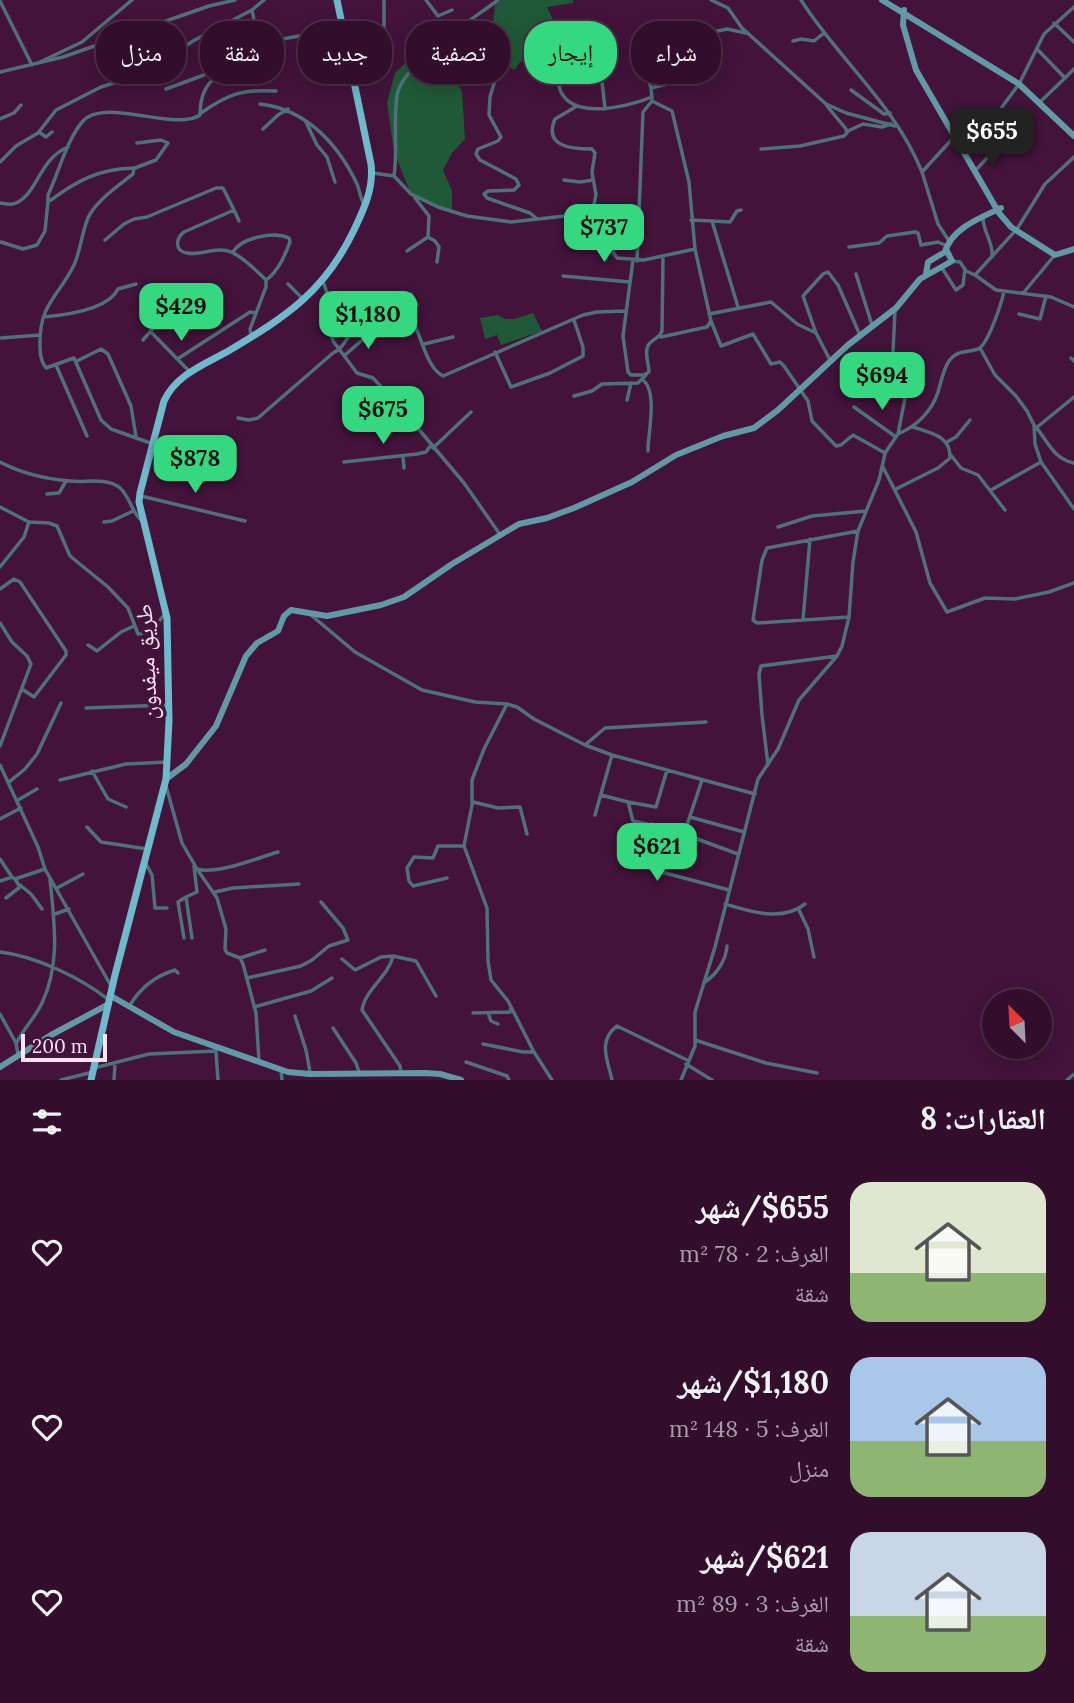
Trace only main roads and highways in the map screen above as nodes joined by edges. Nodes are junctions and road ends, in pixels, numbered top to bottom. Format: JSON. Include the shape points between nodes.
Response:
{"nodes":[{"id":1,"x":337,"y":0,"type":"edge"},
{"id":2,"x":93,"y":1073,"type":"edge"}],
"edges":[{"from":1,"to":2,"type":"main road","name":"طريق ميفدون","via":[[372,173],[365,206],[342,254],[304,300],[174,384],[166,396],[139,496],[166,612],[169,762]]}]}
